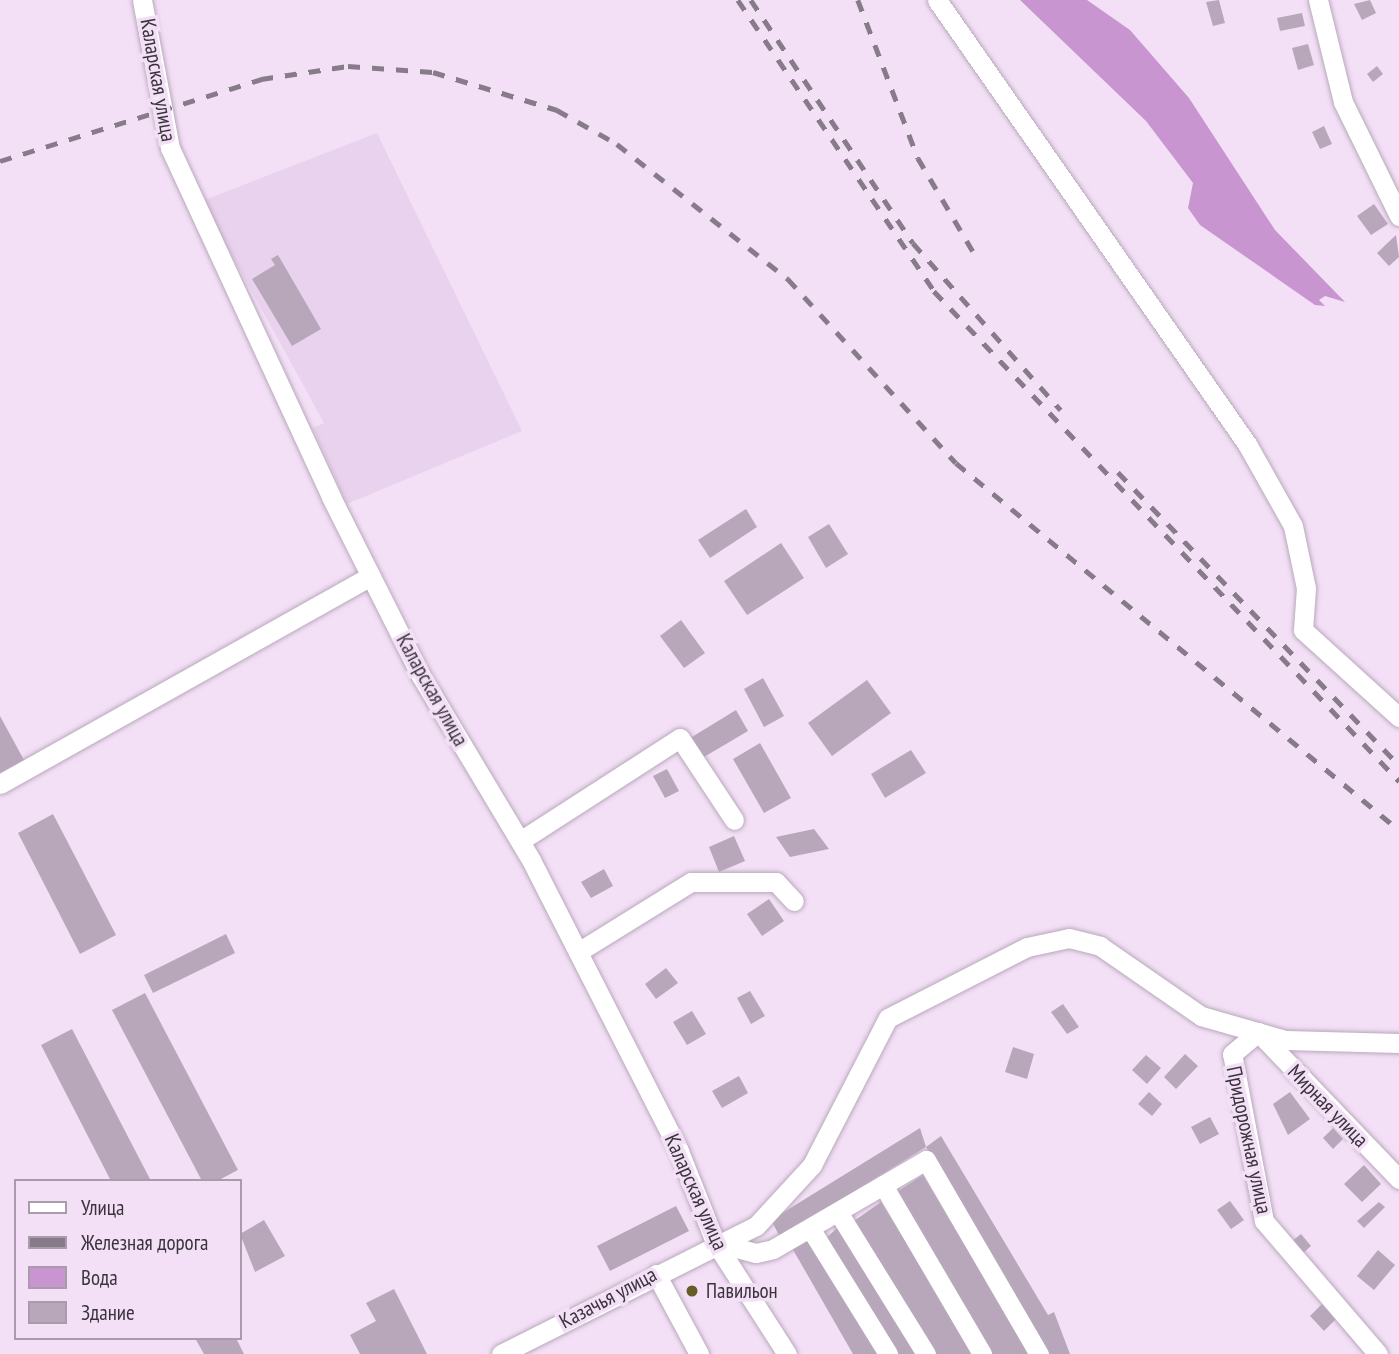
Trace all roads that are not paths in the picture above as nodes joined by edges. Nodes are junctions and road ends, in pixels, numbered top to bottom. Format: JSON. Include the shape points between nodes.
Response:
{"nodes":[{"id":1,"x":142,"y":0,"type":"edge"},
{"id":2,"x":937,"y":0,"type":"edge"},
{"id":3,"x":1318,"y":0,"type":"edge"},
{"id":4,"x":1399,"y":216,"type":"edge"},
{"id":5,"x":371,"y":576,"type":"junction"},
{"id":6,"x":1399,"y":717,"type":"edge"},
{"id":7,"x":0,"y":784,"type":"edge"},
{"id":8,"x":734,"y":820,"type":"dead end"},
{"id":9,"x":520,"y":841,"type":"junction"},
{"id":10,"x":794,"y":901,"type":"dead end"},
{"id":11,"x":578,"y":952,"type":"junction"},
{"id":12,"x":1258,"y":1032,"type":"junction"},
{"id":13,"x":1399,"y":1043,"type":"edge"},
{"id":14,"x":1399,"y":1179,"type":"edge"},
{"id":15,"x":883,"y":1185,"type":"junction"},
{"id":16,"x":838,"y":1212,"type":"junction"},
{"id":17,"x":810,"y":1228,"type":"junction"},
{"id":18,"x":716,"y":1242,"type":"junction"},
{"id":19,"x":656,"y":1274,"type":"junction"},
{"id":20,"x":514,"y":1351,"type":"edge"},
{"id":21,"x":699,"y":1354,"type":"edge"},
{"id":22,"x":787,"y":1354,"type":"edge"},
{"id":23,"x":888,"y":1354,"type":"edge"},
{"id":24,"x":926,"y":1354,"type":"edge"},
{"id":25,"x":982,"y":1354,"type":"edge"},
{"id":26,"x":1039,"y":1354,"type":"edge"},
{"id":27,"x":1378,"y":1354,"type":"edge"}],
"edges":[{"from":1,"to":5,"type":"street","name":"Каларская улица","via":[[170,148]]},
{"from":2,"to":6,"type":"street","via":[[1247,444],[1293,526],[1306,588],[1303,630]]},
{"from":3,"to":4,"type":"street","via":[[1343,102]]},
{"from":5,"to":7,"type":"street"},
{"from":5,"to":9,"type":"street","name":"Каларская улица","via":[[421,676]]},
{"from":8,"to":9,"type":"street","via":[[680,738]]},
{"from":9,"to":11,"type":"street","name":"Каларская улица"},
{"from":10,"to":11,"type":"street","via":[[776,882],[691,882]]},
{"from":11,"to":18,"type":"street","name":"Каларская улица","via":[[679,1151]]},
{"from":12,"to":13,"type":"street","name":"Казачья улица","via":[[1285,1040]]},
{"from":12,"to":14,"type":"street","name":"Мирная улица"},
{"from":12,"to":18,"type":"street","name":"Казачья улица","via":[[1201,1016],[1100,946],[1069,938],[1027,947],[888,1018],[805,1175],[757,1226]]},
{"from":12,"to":27,"type":"street","name":"Придорожная улица","via":[[1231,1054],[1264,1221]]},
{"from":15,"to":16,"type":"street"},
{"from":15,"to":25,"type":"street"},
{"from":15,"to":26,"type":"street","via":[[926,1160]]},
{"from":16,"to":17,"type":"street"},
{"from":16,"to":24,"type":"street"},
{"from":17,"to":18,"type":"street","via":[[756,1253]]},
{"from":17,"to":23,"type":"street"},
{"from":18,"to":19,"type":"street","name":"Казачья улица"},
{"from":18,"to":22,"type":"street","name":"Каларская улица"},
{"from":19,"to":20,"type":"street","name":"Казачья улица"},
{"from":19,"to":21,"type":"street"}]}
